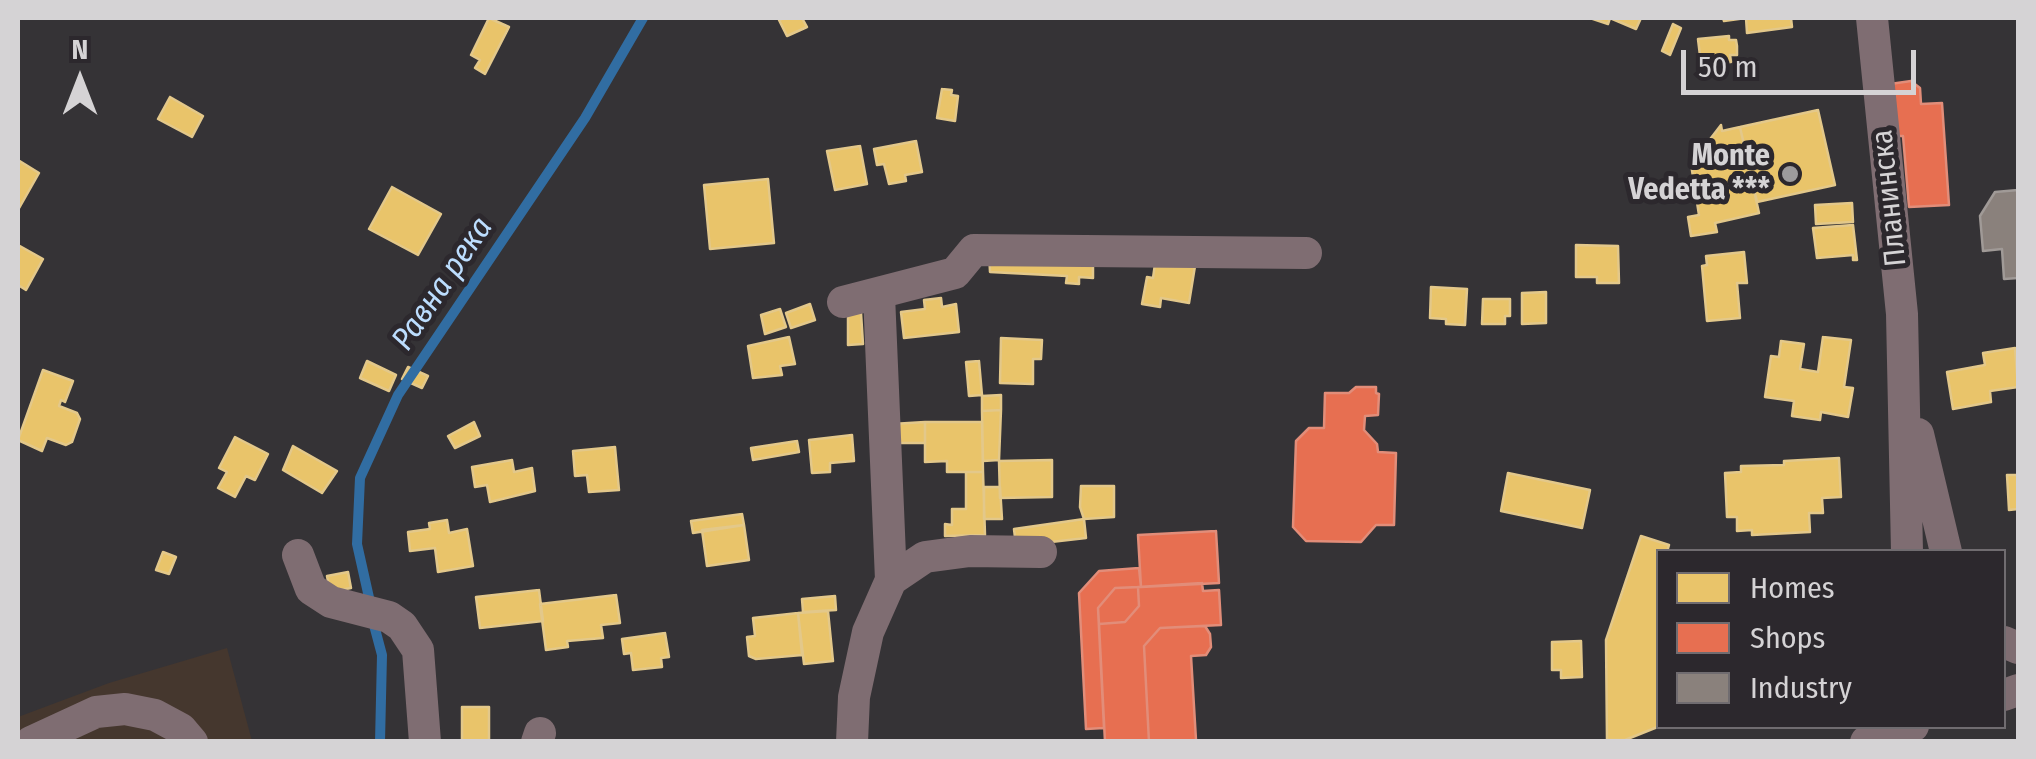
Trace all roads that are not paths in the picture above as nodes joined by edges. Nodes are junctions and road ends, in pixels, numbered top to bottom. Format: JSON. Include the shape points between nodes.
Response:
{"nodes":[{"id":1,"x":1872,"y":18,"type":"edge"},
{"id":2,"x":1306,"y":253,"type":"dead end"},
{"id":3,"x":879,"y":296,"type":"junction"},
{"id":4,"x":844,"y":302,"type":"dead end"},
{"id":5,"x":1906,"y":380,"type":"junction"},
{"id":6,"x":1907,"y":549,"type":"edge"},
{"id":7,"x":1945,"y":549,"type":"edge"},
{"id":8,"x":1041,"y":552,"type":"dead end"},
{"id":9,"x":298,"y":555,"type":"dead end"},
{"id":10,"x":892,"y":580,"type":"junction"},
{"id":11,"x":1904,"y":729,"type":"edge"},
{"id":12,"x":31,"y":742,"type":"edge"},
{"id":13,"x":192,"y":742,"type":"edge"},
{"id":14,"x":425,"y":742,"type":"edge"},
{"id":15,"x":852,"y":742,"type":"edge"},
{"id":16,"x":1866,"y":742,"type":"edge"}],
"edges":[{"from":1,"to":5,"type":"street","name":"Планинска"},
{"from":2,"to":3,"type":"street","via":[[974,250],[954,274]]},
{"from":3,"to":4,"type":"street"},
{"from":3,"to":10,"type":"street"},
{"from":5,"to":6,"type":"street"},
{"from":5,"to":7,"type":"street"},
{"from":8,"to":10,"type":"street","via":[[925,557]]},
{"from":9,"to":14,"type":"street","via":[[311,588],[330,602],[402,626],[418,650]]},
{"from":10,"to":15,"type":"street","via":[[868,632]]},
{"from":11,"to":16,"type":"street"},
{"from":12,"to":13,"type":"street","via":[[96,712],[125,709],[154,715]]}]}
